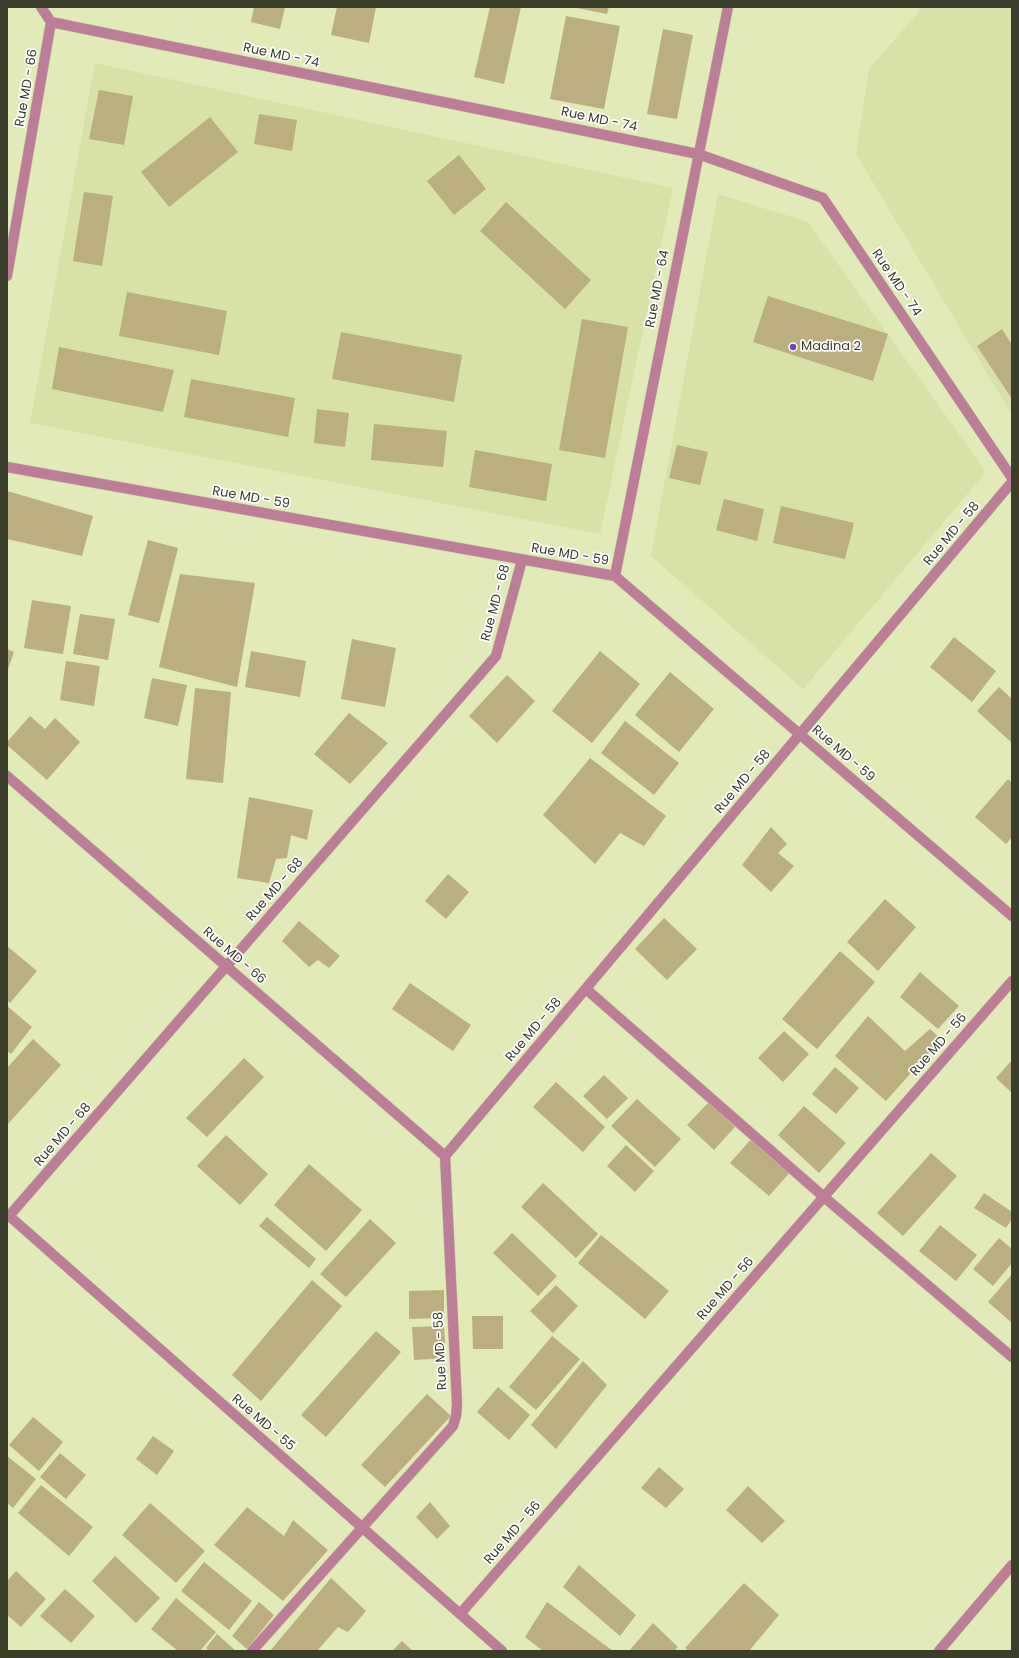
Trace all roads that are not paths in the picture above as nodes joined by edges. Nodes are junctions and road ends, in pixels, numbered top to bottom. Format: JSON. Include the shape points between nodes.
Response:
{"nodes":[{"id":1,"x":41,"y":7,"type":"edge"},
{"id":2,"x":728,"y":7,"type":"edge"},
{"id":3,"x":51,"y":22,"type":"junction"},
{"id":4,"x":698,"y":154,"type":"junction"},
{"id":5,"x":7,"y":276,"type":"edge"},
{"id":6,"x":7,"y":467,"type":"edge"},
{"id":7,"x":1012,"y":478,"type":"edge"},
{"id":8,"x":1012,"y":482,"type":"edge"},
{"id":9,"x":522,"y":560,"type":"junction"},
{"id":10,"x":614,"y":576,"type":"junction"},
{"id":11,"x":800,"y":735,"type":"junction"},
{"id":12,"x":7,"y":776,"type":"edge"},
{"id":13,"x":1012,"y":916,"type":"edge"},
{"id":14,"x":226,"y":966,"type":"junction"},
{"id":15,"x":1012,"y":981,"type":"edge"},
{"id":16,"x":586,"y":989,"type":"junction"},
{"id":17,"x":445,"y":1156,"type":"junction"},
{"id":18,"x":824,"y":1197,"type":"junction"},
{"id":19,"x":8,"y":1215,"type":"edge"},
{"id":20,"x":1012,"y":1357,"type":"edge"},
{"id":21,"x":361,"y":1527,"type":"junction"},
{"id":22,"x":1012,"y":1565,"type":"edge"},
{"id":23,"x":460,"y":1614,"type":"junction"},
{"id":24,"x":252,"y":1651,"type":"edge"},
{"id":25,"x":502,"y":1651,"type":"edge"},
{"id":26,"x":939,"y":1651,"type":"edge"}],
"edges":[{"from":1,"to":3,"type":"street"},
{"from":2,"to":4,"type":"street","name":"Rue MD - 64"},
{"from":3,"to":4,"type":"street","name":"Rue MD - 74"},
{"from":3,"to":5,"type":"street","name":"Rue MD - 66"},
{"from":4,"to":7,"type":"street","name":"Rue MD - 74","via":[[823,198]]},
{"from":4,"to":10,"type":"street","name":"Rue MD - 64"},
{"from":6,"to":9,"type":"street","name":"Rue MD - 59"},
{"from":8,"to":11,"type":"street","name":"Rue MD - 58"},
{"from":9,"to":10,"type":"street","name":"Rue MD - 59"},
{"from":9,"to":14,"type":"street","name":"Rue MD - 68","via":[[496,656]]},
{"from":10,"to":11,"type":"street","name":"Rue MD - 59"},
{"from":11,"to":13,"type":"street","name":"Rue MD - 59"},
{"from":11,"to":16,"type":"street","name":"Rue MD - 58"},
{"from":12,"to":14,"type":"street","name":"Rue MD - 66"},
{"from":14,"to":17,"type":"street","name":"Rue MD - 66"},
{"from":14,"to":19,"type":"street","name":"Rue MD - 68"},
{"from":15,"to":18,"type":"street","name":"Rue MD - 56"},
{"from":16,"to":17,"type":"street","name":"Rue MD - 58"},
{"from":16,"to":18,"type":"street"},
{"from":17,"to":21,"type":"street","name":"Rue MD - 58","via":[[456,1416],[453,1426]]},
{"from":18,"to":20,"type":"street"},
{"from":18,"to":23,"type":"street","name":"Rue MD - 56"},
{"from":19,"to":21,"type":"street","name":"Rue MD - 55"},
{"from":21,"to":23,"type":"street","name":"Rue MD - 55"},
{"from":21,"to":24,"type":"street","name":"Rue MD - 58"},
{"from":22,"to":26,"type":"street"},
{"from":23,"to":25,"type":"street","name":"Rue MD - 55"}]}
